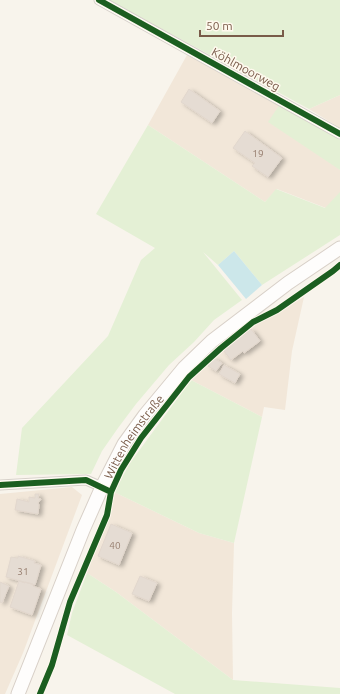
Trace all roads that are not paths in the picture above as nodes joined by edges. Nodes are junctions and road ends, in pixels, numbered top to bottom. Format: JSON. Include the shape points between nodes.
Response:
{"nodes":[{"id":1,"x":99,"y":0,"type":"edge"},
{"id":2,"x":340,"y":134,"type":"edge"},
{"id":3,"x":340,"y":248,"type":"edge"},
{"id":4,"x":0,"y":484,"type":"edge"},
{"id":5,"x":102,"y":488,"type":"junction"},
{"id":6,"x":18,"y":694,"type":"edge"}],
"edges":[{"from":1,"to":2,"type":"street","name":"Köhlmoorweg"},
{"from":3,"to":5,"type":"street","name":"Wittenheimstraße","via":[[288,283],[212,341],[184,368],[128,438]]},
{"from":4,"to":5,"type":"street","via":[[86,480]]},
{"from":5,"to":6,"type":"street","name":"Wittenheimstraße"}]}
